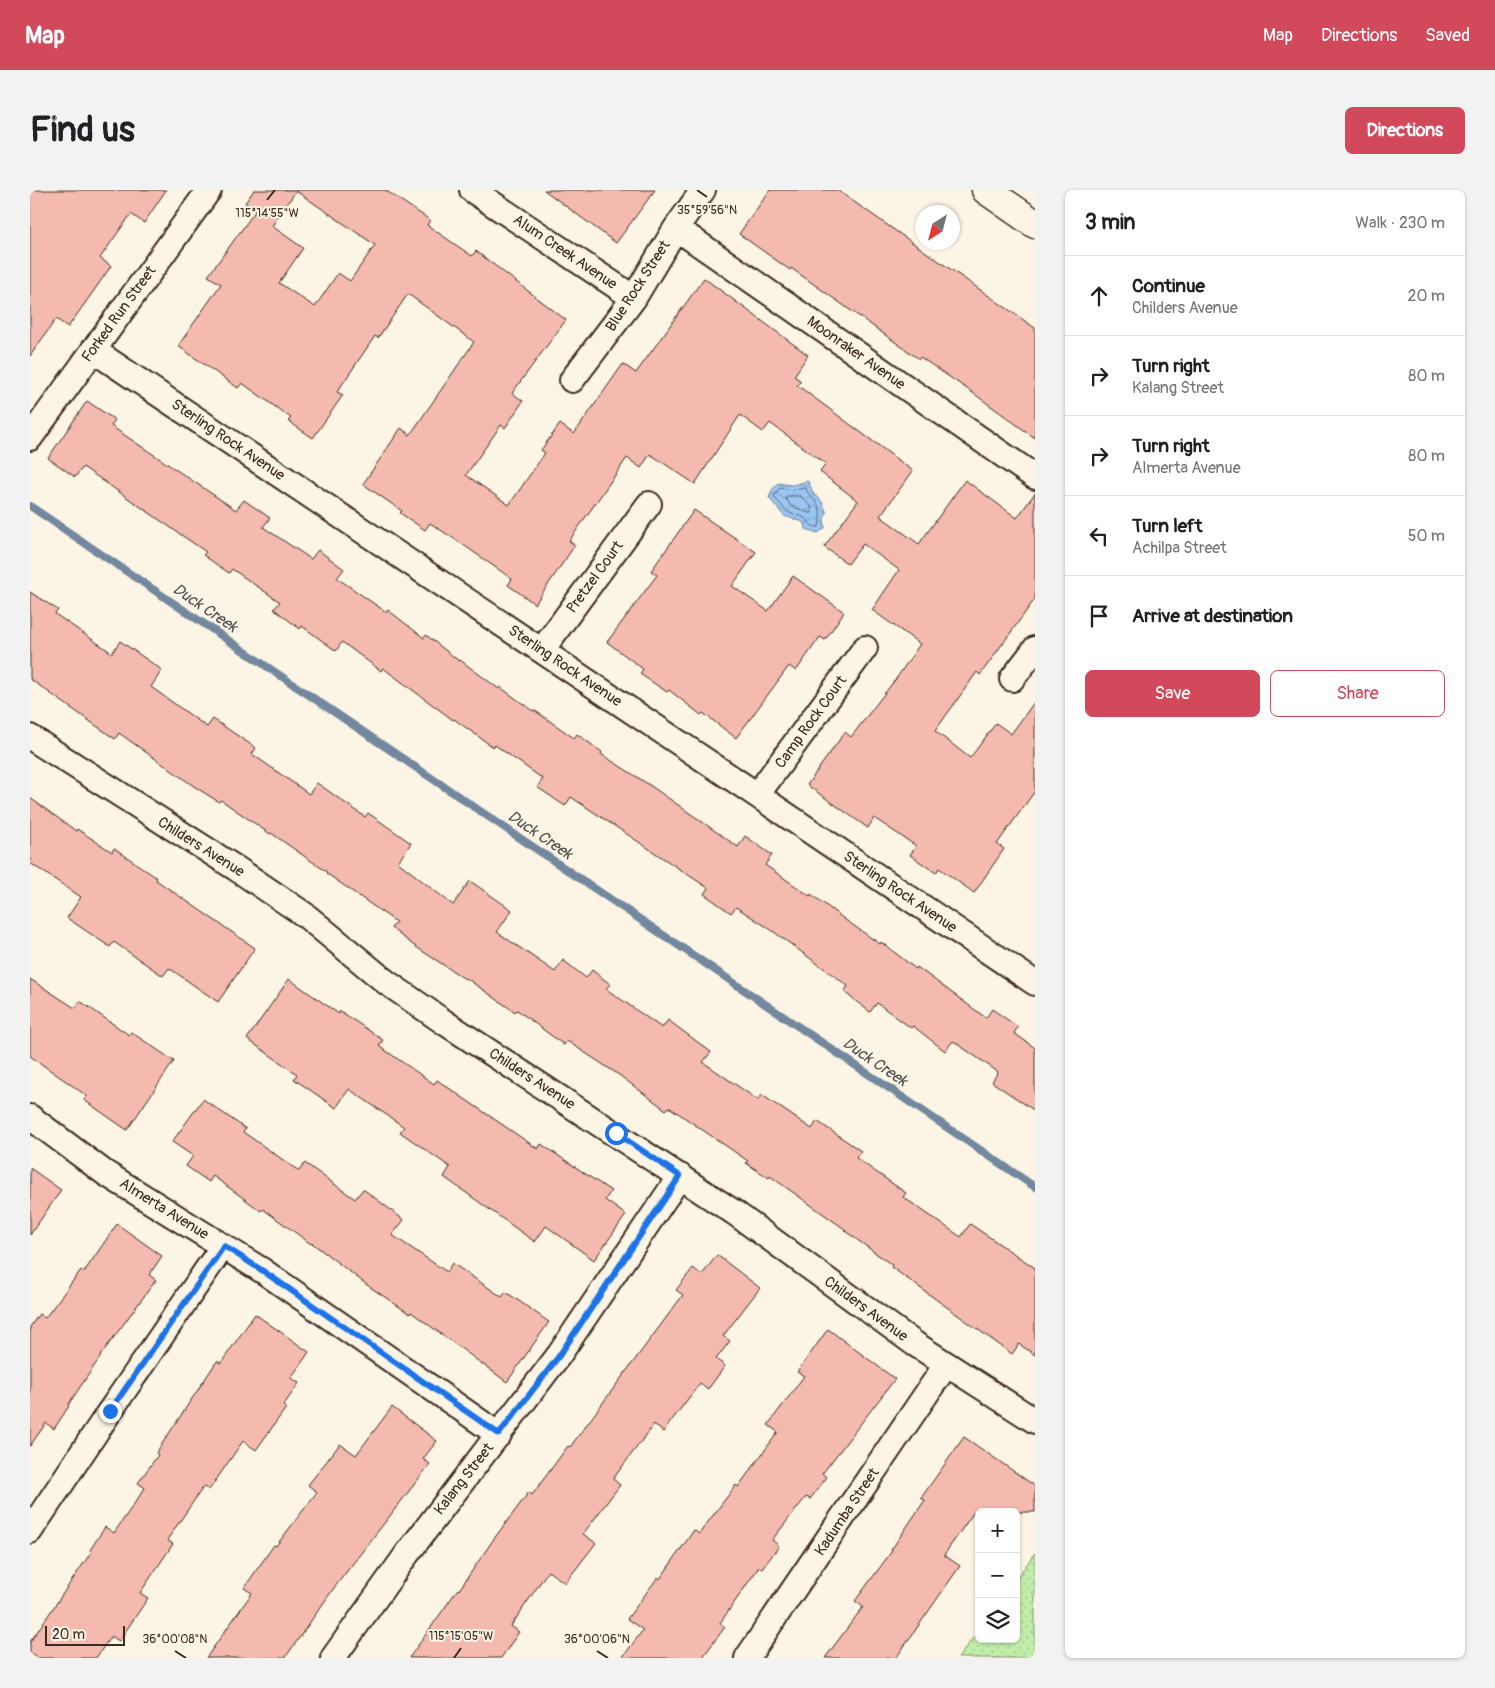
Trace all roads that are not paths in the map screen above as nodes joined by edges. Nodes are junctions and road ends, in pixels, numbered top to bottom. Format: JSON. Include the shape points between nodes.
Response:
{"nodes":[{"id":1,"x":209,"y":190,"type":"edge"},
{"id":2,"x":472,"y":190,"type":"edge"},
{"id":3,"x":703,"y":190,"type":"edge"},
{"id":4,"x":986,"y":190,"type":"edge"},
{"id":5,"x":1035,"y":224,"type":"edge"},
{"id":6,"x":676,"y":228,"type":"junction"},
{"id":7,"x":634,"y":298,"type":"junction"},
{"id":8,"x":93,"y":350,"type":"junction"},
{"id":9,"x":572,"y":380,"type":"dead end"},
{"id":10,"x":30,"y":438,"type":"edge"},
{"id":11,"x":1035,"y":477,"type":"edge"},
{"id":12,"x":649,"y":504,"type":"dead end"},
{"id":13,"x":865,"y":648,"type":"dead end"},
{"id":14,"x":1035,"y":649,"type":"edge"},
{"id":15,"x":542,"y":650,"type":"junction"},
{"id":16,"x":1012,"y":679,"type":"dead end"},
{"id":17,"x":30,"y":737,"type":"edge"},
{"id":18,"x":757,"y":795,"type":"junction"},
{"id":19,"x":1035,"y":983,"type":"edge"},
{"id":20,"x":30,"y":1117,"type":"edge"},
{"id":21,"x":680,"y":1176,"type":"junction"},
{"id":22,"x":224,"y":1246,"type":"junction"},
{"id":23,"x":946,"y":1365,"type":"junction"},
{"id":24,"x":1035,"y":1421,"type":"edge"},
{"id":25,"x":499,"y":1434,"type":"junction"},
{"id":26,"x":30,"y":1531,"type":"edge"},
{"id":27,"x":333,"y":1658,"type":"edge"},
{"id":28,"x":746,"y":1658,"type":"edge"}],
"edges":[{"from":1,"to":8,"type":"street","name":"Forked Run Street"},
{"from":2,"to":7,"type":"street","name":"Alum Creek Avenue"},
{"from":3,"to":6,"type":"street","name":"Blue Rock Street"},
{"from":4,"to":5,"type":"main road"},
{"from":6,"to":7,"type":"street","name":"Blue Rock Street"},
{"from":6,"to":11,"type":"street","name":"Moonraker Avenue"},
{"from":7,"to":9,"type":"street","name":"Blue Rock Street"},
{"from":8,"to":10,"type":"street","name":"Forked Run Street"},
{"from":8,"to":15,"type":"street","name":"Sterling Rock Avenue"},
{"from":12,"to":15,"type":"street","name":"Pretzel Court"},
{"from":13,"to":18,"type":"street","name":"Camp Rock Court"},
{"from":14,"to":16,"type":"street"},
{"from":15,"to":18,"type":"street","name":"Sterling Rock Avenue"},
{"from":17,"to":21,"type":"street","name":"Childers Avenue","via":[[237,868],[305,914],[386,982]]},
{"from":18,"to":19,"type":"street","name":"Sterling Rock Avenue"},
{"from":20,"to":22,"type":"street","name":"Almerta Avenue","via":[[105,1173]]},
{"from":21,"to":23,"type":"street","name":"Childers Avenue"},
{"from":21,"to":25,"type":"street","name":"Kalang Street","via":[[559,1356]]},
{"from":22,"to":25,"type":"street","name":"Almerta Avenue"},
{"from":22,"to":26,"type":"street"},
{"from":23,"to":24,"type":"street","name":"Childers Avenue"},
{"from":23,"to":28,"type":"street","name":"Kadumba Street"},
{"from":25,"to":27,"type":"street","name":"Kalang Street"}]}
